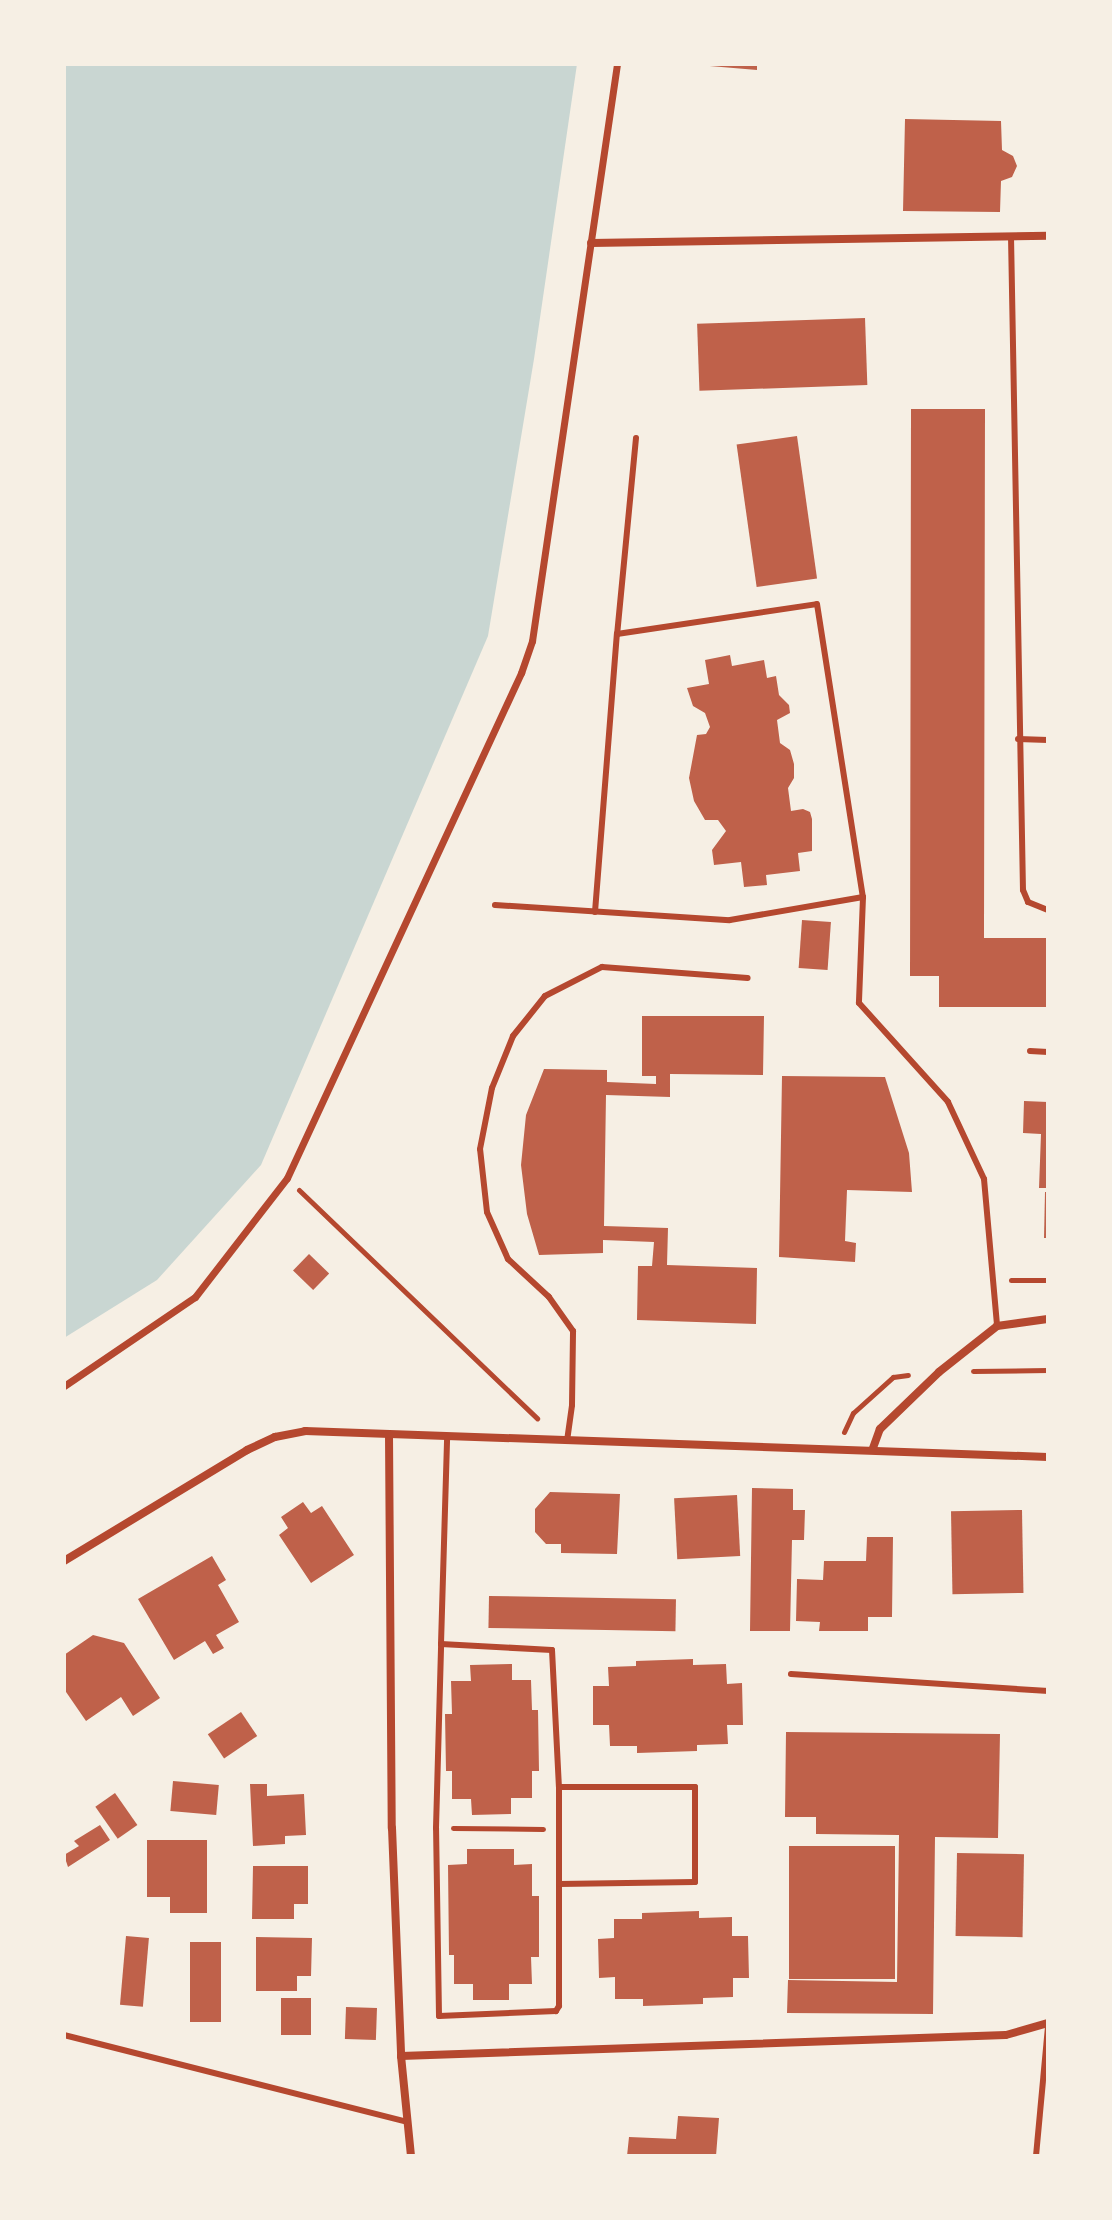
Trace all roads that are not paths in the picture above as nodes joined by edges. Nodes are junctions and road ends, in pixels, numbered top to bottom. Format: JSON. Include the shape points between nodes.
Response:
{"nodes":[{"id":1,"x":617,"y":64,"type":"edge"},
{"id":2,"x":1011,"y":236,"type":"junction"},
{"id":3,"x":1048,"y":236,"type":"edge"},
{"id":4,"x":591,"y":243,"type":"junction"},
{"id":5,"x":636,"y":438,"type":"dead end"},
{"id":6,"x":617,"y":634,"type":"junction"},
{"id":7,"x":1018,"y":739,"type":"junction"},
{"id":8,"x":1048,"y":740,"type":"edge"},
{"id":9,"x":863,"y":897,"type":"junction"},
{"id":10,"x":495,"y":905,"type":"dead end"},
{"id":11,"x":1048,"y":910,"type":"edge"},
{"id":12,"x":595,"y":912,"type":"junction"},
{"id":13,"x":748,"y":978,"type":"dead end"},
{"id":14,"x":1030,"y":1051,"type":"dead end"},
{"id":15,"x":1048,"y":1052,"type":"edge"},
{"id":16,"x":1048,"y":1319,"type":"edge"},
{"id":17,"x":997,"y":1326,"type":"junction"},
{"id":18,"x":64,"y":1386,"type":"edge"},
{"id":19,"x":389,"y":1435,"type":"junction"},
{"id":20,"x":447,"y":1439,"type":"junction"},
{"id":21,"x":567,"y":1441,"type":"junction"},
{"id":22,"x":873,"y":1448,"type":"junction"},
{"id":23,"x":1048,"y":1457,"type":"edge"},
{"id":24,"x":64,"y":1561,"type":"edge"},
{"id":25,"x":441,"y":1644,"type":"junction"},
{"id":26,"x":791,"y":1674,"type":"dead end"},
{"id":27,"x":1048,"y":1691,"type":"edge"},
{"id":28,"x":559,"y":1787,"type":"junction"},
{"id":29,"x":559,"y":1884,"type":"junction"},
{"id":30,"x":1048,"y":2025,"type":"edge"},
{"id":31,"x":64,"y":2035,"type":"edge"},
{"id":32,"x":401,"y":2056,"type":"junction"},
{"id":33,"x":407,"y":2122,"type":"junction"},
{"id":34,"x":411,"y":2156,"type":"edge"},
{"id":35,"x":1036,"y":2156,"type":"edge"}],
"edges":[{"from":1,"to":4,"type":"street"},
{"from":2,"to":3,"type":"street"},
{"from":2,"to":4,"type":"street"},
{"from":2,"to":7,"type":"lane"},
{"from":4,"to":18,"type":"street","via":[[532,641],[410,916],[287,1178],[195,1297]]},
{"from":5,"to":6,"type":"lane"},
{"from":6,"to":9,"type":"lane","via":[[817,604]]},
{"from":6,"to":12,"type":"lane"},
{"from":7,"to":8,"type":"lane"},
{"from":7,"to":11,"type":"lane","via":[[1023,890],[1028,902]]},
{"from":9,"to":12,"type":"lane","via":[[730,920]]},
{"from":9,"to":17,"type":"lane","via":[[859,1003],[948,1102],[984,1179]]},
{"from":10,"to":12,"type":"lane"},
{"from":13,"to":21,"type":"lane","via":[[602,967],[545,996],[513,1036],[492,1088],[480,1149],[487,1212],[508,1259],[549,1297],[573,1331]]},
{"from":14,"to":15,"type":"lane"},
{"from":16,"to":17,"type":"street"},
{"from":17,"to":22,"type":"street","via":[[880,1429]]},
{"from":19,"to":20,"type":"street"},
{"from":19,"to":24,"type":"street","via":[[305,1431],[275,1437]]},
{"from":19,"to":32,"type":"street","via":[[392,1828]]},
{"from":20,"to":21,"type":"street"},
{"from":20,"to":25,"type":"lane"},
{"from":21,"to":22,"type":"street"},
{"from":22,"to":23,"type":"street"},
{"from":25,"to":28,"type":"lane","via":[[552,1650]]},
{"from":25,"to":29,"type":"lane","via":[[436,1828],[439,2016],[556,2011]]},
{"from":26,"to":27,"type":"lane"},
{"from":28,"to":29,"type":"lane"},
{"from":28,"to":29,"type":"lane","via":[[695,1787],[695,1882]]},
{"from":30,"to":32,"type":"street","via":[[1006,2035]]},
{"from":30,"to":35,"type":"lane"},
{"from":31,"to":33,"type":"lane"},
{"from":32,"to":33,"type":"street"},
{"from":33,"to":34,"type":"street"}]}
